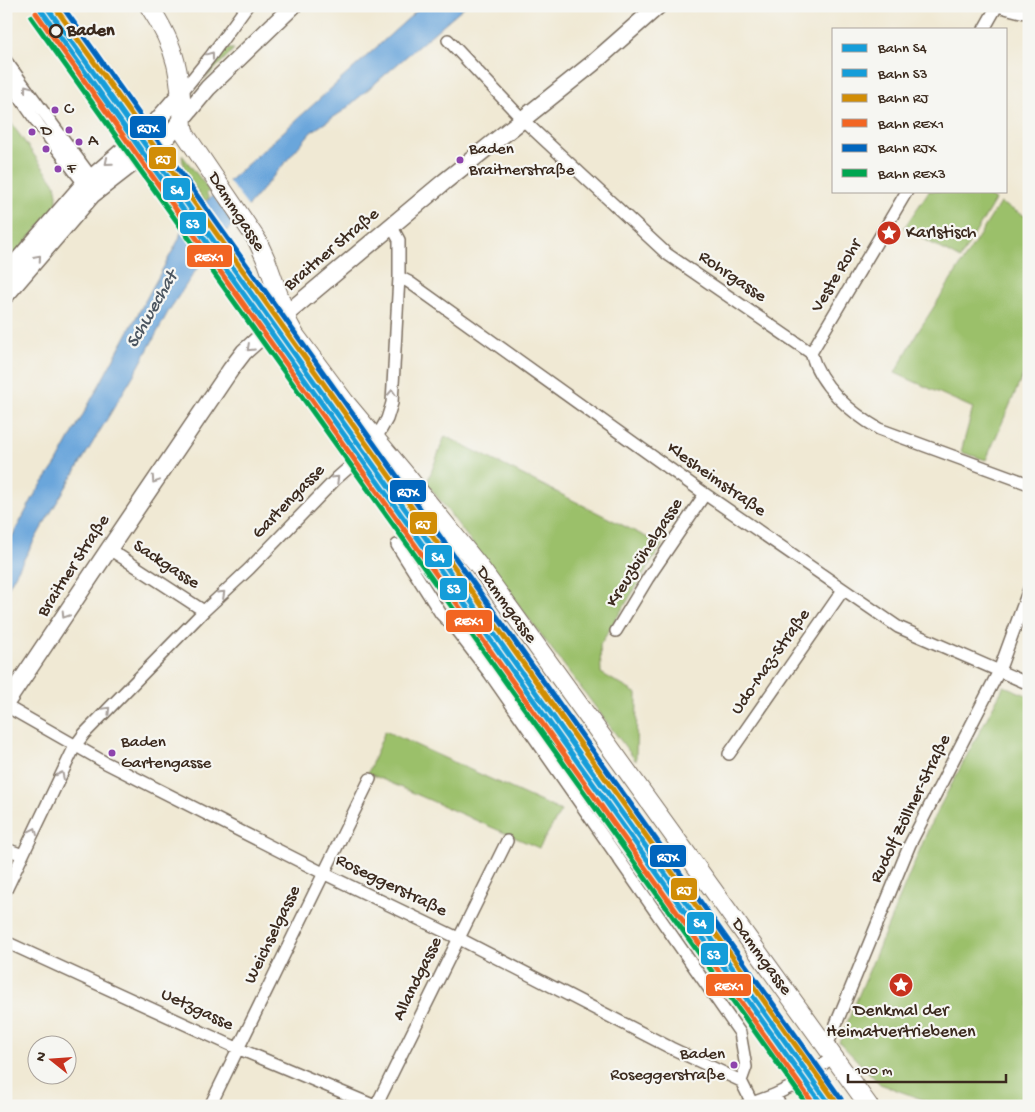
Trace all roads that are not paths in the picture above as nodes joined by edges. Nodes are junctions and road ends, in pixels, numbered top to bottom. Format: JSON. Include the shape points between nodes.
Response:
{"nodes":[{"id":1,"x":150,"y":6,"type":"edge"},
{"id":2,"x":246,"y":6,"type":"edge"},
{"id":3,"x":293,"y":6,"type":"edge"},
{"id":4,"x":658,"y":6,"type":"edge"},
{"id":5,"x":997,"y":6,"type":"edge"},
{"id":6,"x":1029,"y":14,"type":"edge"},
{"id":7,"x":985,"y":28,"type":"edge"},
{"id":8,"x":448,"y":40,"type":"dead end"},
{"id":9,"x":6,"y":61,"type":"edge"},
{"id":10,"x":6,"y":78,"type":"edge"},
{"id":11,"x":181,"y":93,"type":"junction"},
{"id":12,"x":182,"y":118,"type":"junction"},
{"id":13,"x":523,"y":120,"type":"junction"},
{"id":14,"x":92,"y":186,"type":"junction"},
{"id":15,"x":906,"y":192,"type":"edge"},
{"id":16,"x":392,"y":227,"type":"junction"},
{"id":17,"x":6,"y":274,"type":"edge"},
{"id":18,"x":399,"y":277,"type":"junction"},
{"id":19,"x":6,"y":294,"type":"edge"},
{"id":20,"x":286,"y":315,"type":"junction"},
{"id":21,"x":811,"y":352,"type":"junction"},
{"id":22,"x":376,"y":439,"type":"junction"},
{"id":23,"x":1029,"y":484,"type":"edge"},
{"id":24,"x":705,"y":494,"type":"junction"},
{"id":25,"x":397,"y":545,"type":"dead end"},
{"id":26,"x":108,"y":549,"type":"junction"},
{"id":27,"x":1029,"y":589,"type":"edge"},
{"id":28,"x":843,"y":590,"type":"junction"},
{"id":29,"x":204,"y":611,"type":"junction"},
{"id":30,"x":616,"y":631,"type":"dead end"},
{"id":31,"x":999,"y":671,"type":"junction"},
{"id":32,"x":1029,"y":684,"type":"edge"},
{"id":33,"x":6,"y":705,"type":"edge"},
{"id":34,"x":75,"y":746,"type":"junction"},
{"id":35,"x":729,"y":754,"type":"dead end"},
{"id":36,"x":370,"y":779,"type":"dead end"},
{"id":37,"x":507,"y":841,"type":"dead end"},
{"id":38,"x":6,"y":849,"type":"edge"},
{"id":39,"x":23,"y":855,"type":"junction"},
{"id":40,"x":323,"y":873,"type":"junction"},
{"id":41,"x":6,"y":890,"type":"edge"},
{"id":42,"x":458,"y":938,"type":"junction"},
{"id":43,"x":6,"y":942,"type":"edge"},
{"id":44,"x":237,"y":1048,"type":"junction"},
{"id":45,"x":830,"y":1051,"type":"junction"},
{"id":46,"x":741,"y":1080,"type":"junction"},
{"id":47,"x":774,"y":1095,"type":"junction"},
{"id":48,"x":748,"y":1104,"type":"edge"},
{"id":49,"x":210,"y":1106,"type":"edge"},
{"id":50,"x":375,"y":1106,"type":"edge"},
{"id":51,"x":781,"y":1106,"type":"edge"},
{"id":52,"x":869,"y":1106,"type":"edge"}],
"edges":[{"from":1,"to":11,"type":"main road","name":"Dammgasse","via":[[174,53]]},
{"from":11,"to":2,"type":"street","one_way":true},
{"from":3,"to":12,"type":"street","via":[[208,88]]},
{"from":4,"to":13,"type":"street","name":"Braitner Straße"},
{"from":5,"to":6,"type":"street"},
{"from":5,"to":7,"type":"street"},
{"from":8,"to":13,"type":"street","name":"Rohrgasse"},
{"from":14,"to":9,"type":"street","one_way":true},
{"from":10,"to":14,"type":"street","via":[[38,125]]},
{"from":11,"to":12,"type":"main road","name":"Dammgasse"},
{"from":11,"to":14,"type":"street","one_way":true},
{"from":12,"to":14,"type":"street","via":[[157,146]]},
{"from":12,"to":20,"type":"main road","name":"Dammgasse","via":[[185,134],[257,240]]},
{"from":13,"to":16,"type":"street","name":"Braitner Straße"},
{"from":13,"to":21,"type":"street","name":"Rohrgasse","via":[[667,254]]},
{"from":14,"to":17,"type":"street","via":[[59,212]]},
{"from":19,"to":14,"type":"street","one_way":true},
{"from":15,"to":21,"type":"street","name":"Veste Rohr"},
{"from":16,"to":18,"type":"street","name":"Gartengasse","via":[[399,240]]},
{"from":16,"to":20,"type":"street","name":"Braitner Straße"},
{"from":22,"to":18,"type":"street","name":"Gartengasse","one_way":true,"via":[[392,403]]},
{"from":18,"to":24,"type":"street","name":"Klesheimstraße"},
{"from":20,"to":22,"type":"main road","name":"Dammgasse","via":[[295,335]]},
{"from":20,"to":26,"type":"street","name":"Braitner Straße","one_way":true,"via":[[244,352],[231,369]]},
{"from":21,"to":23,"type":"street","name":"Rohrgasse","via":[[836,396],[859,417],[879,429]]},
{"from":29,"to":22,"type":"street","name":"Gartengasse","one_way":true,"via":[[370,449]]},
{"from":22,"to":45,"type":"main road","name":"Dammgasse","via":[[479,566]]},
{"from":24,"to":28,"type":"street","name":"Klesheimstraße"},
{"from":24,"to":30,"type":"street","name":"Kreuzbühelgasse"},
{"from":25,"to":46,"type":"street","via":[[441,614],[490,674],[740,1033],[746,1067]]},
{"from":26,"to":29,"type":"street","name":"Sackgasse"},
{"from":26,"to":33,"type":"street","name":"Braitner Straße","one_way":true},
{"from":27,"to":31,"type":"street","name":"Rudolf Zöllner-Straße"},
{"from":28,"to":31,"type":"street","name":"Klesheimstraße","via":[[898,627]]},
{"from":28,"to":35,"type":"street","name":"Udo-Maz-Straße"},
{"from":34,"to":29,"type":"street","name":"Gartengasse","one_way":true},
{"from":31,"to":32,"type":"street","name":"Klesheimstraße"},
{"from":31,"to":45,"type":"street","name":"Rudolf Zöllner-Straße","via":[[910,844]]},
{"from":33,"to":34,"type":"street","name":"Roseggerstraße"},
{"from":39,"to":34,"type":"street","name":"Gartengasse","one_way":true},
{"from":34,"to":40,"type":"street","name":"Roseggerstraße"},
{"from":36,"to":40,"type":"street","name":"Weichselgasse"},
{"from":37,"to":42,"type":"street","name":"Allandgasse"},
{"from":38,"to":39,"type":"street"},
{"from":39,"to":41,"type":"street","name":"Gartengasse"},
{"from":40,"to":42,"type":"street","name":"Roseggerstraße"},
{"from":40,"to":44,"type":"street","name":"Weichselgasse"},
{"from":42,"to":46,"type":"street","name":"Roseggerstraße","via":[[671,1048]]},
{"from":42,"to":50,"type":"street","name":"Allandgasse"},
{"from":43,"to":44,"type":"street","name":"Uetzgasse"},
{"from":44,"to":49,"type":"street","name":"Weichselgasse"},
{"from":44,"to":50,"type":"street","name":"Uetzgasse"},
{"from":45,"to":47,"type":"street","via":[[797,1084]]},
{"from":45,"to":52,"type":"main road","name":"Dammgasse"},
{"from":46,"to":48,"type":"street"},
{"from":47,"to":48,"type":"street"},
{"from":47,"to":51,"type":"street"}]}
